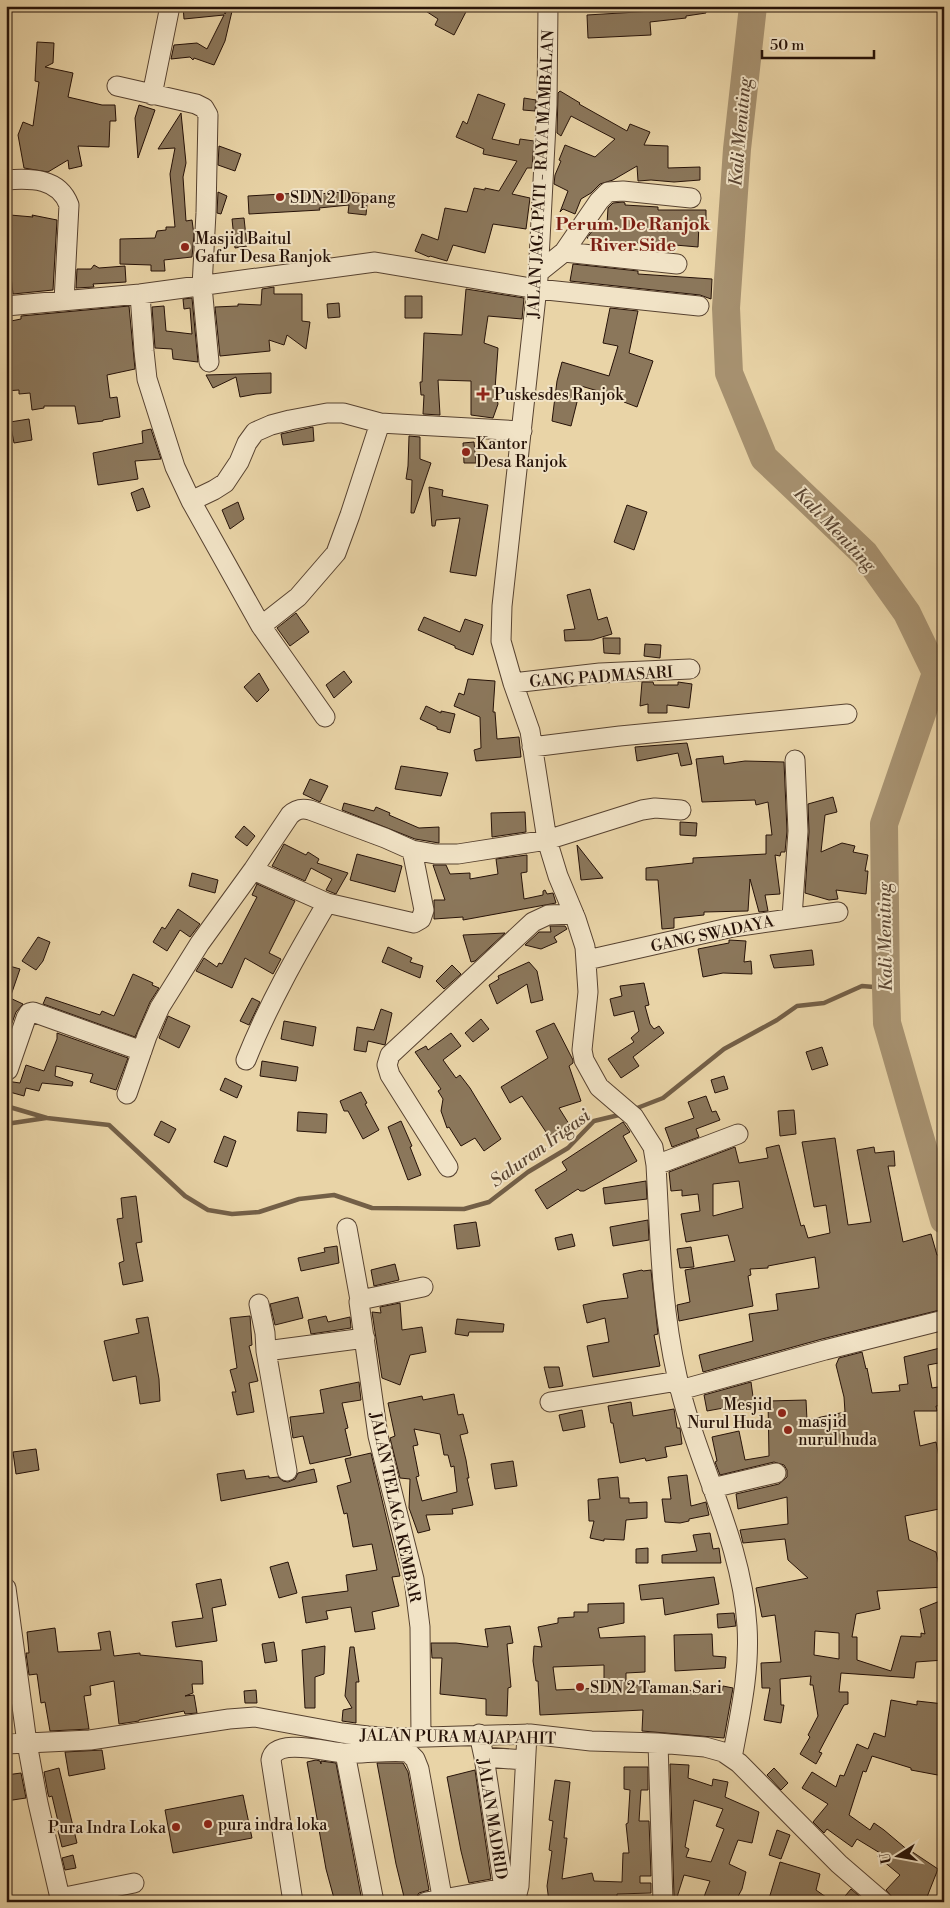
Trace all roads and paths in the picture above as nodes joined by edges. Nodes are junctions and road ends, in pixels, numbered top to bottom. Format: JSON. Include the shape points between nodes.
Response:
{"nodes":[{"id":1,"x":170,"y":6,"type":"edge"},
{"id":2,"x":548,"y":6,"type":"edge"},
{"id":3,"x":117,"y":86,"type":"dead end"},
{"id":4,"x":152,"y":95,"type":"junction"},
{"id":5,"x":6,"y":180,"type":"edge"},
{"id":6,"x":691,"y":198,"type":"dead end"},
{"id":7,"x":564,"y":252,"type":"junction"},
{"id":8,"x":677,"y":264,"type":"dead end"},
{"id":9,"x":538,"y":281,"type":"junction"},
{"id":10,"x":202,"y":286,"type":"junction"},
{"id":11,"x":140,"y":294,"type":"junction"},
{"id":12,"x":64,"y":301,"type":"junction"},
{"id":13,"x":6,"y":306,"type":"edge"},
{"id":14,"x":699,"y":306,"type":"dead end"},
{"id":15,"x":209,"y":362,"type":"dead end"},
{"id":16,"x":380,"y":422,"type":"junction"},
{"id":17,"x":522,"y":431,"type":"junction"},
{"id":18,"x":191,"y":500,"type":"junction"},
{"id":19,"x":261,"y":626,"type":"junction"},
{"id":20,"x":690,"y":669,"type":"dead end"},
{"id":21,"x":513,"y":683,"type":"junction"},
{"id":22,"x":847,"y":714,"type":"dead end"},
{"id":23,"x":325,"y":717,"type":"dead end"},
{"id":24,"x":532,"y":747,"type":"junction"},
{"id":25,"x":795,"y":760,"type":"dead end"},
{"id":26,"x":682,"y":810,"type":"dead end"},
{"id":27,"x":547,"y":840,"type":"junction"},
{"id":28,"x":412,"y":850,"type":"junction"},
{"id":29,"x":253,"y":870,"type":"junction"},
{"id":30,"x":327,"y":903,"type":"junction"},
{"id":31,"x":838,"y":912,"type":"dead end"},
{"id":32,"x":574,"y":914,"type":"junction"},
{"id":33,"x":792,"y":917,"type":"junction"},
{"id":34,"x":587,"y":960,"type":"junction"},
{"id":35,"x":142,"y":1051,"type":"junction"},
{"id":36,"x":246,"y":1060,"type":"dead end"},
{"id":37,"x":8,"y":1070,"type":"dead end"},
{"id":38,"x":127,"y":1094,"type":"dead end"},
{"id":39,"x":738,"y":1134,"type":"dead end"},
{"id":40,"x":656,"y":1165,"type":"junction"},
{"id":41,"x":448,"y":1167,"type":"dead end"},
{"id":42,"x":347,"y":1228,"type":"dead end"},
{"id":43,"x":423,"y":1288,"type":"dead end"},
{"id":44,"x":360,"y":1300,"type":"junction"},
{"id":45,"x":259,"y":1304,"type":"dead end"},
{"id":46,"x":944,"y":1320,"type":"edge"},
{"id":47,"x":365,"y":1338,"type":"junction"},
{"id":48,"x":266,"y":1352,"type":"junction"},
{"id":49,"x":679,"y":1386,"type":"junction"},
{"id":50,"x":550,"y":1402,"type":"dead end"},
{"id":51,"x":287,"y":1471,"type":"dead end"},
{"id":52,"x":776,"y":1473,"type":"dead end"},
{"id":53,"x":712,"y":1488,"type":"junction"},
{"id":54,"x":6,"y":1588,"type":"edge"},
{"id":55,"x":479,"y":1734,"type":"junction"},
{"id":56,"x":527,"y":1734,"type":"junction"},
{"id":57,"x":421,"y":1737,"type":"junction"},
{"id":58,"x":27,"y":1743,"type":"junction"},
{"id":59,"x":658,"y":1743,"type":"junction"},
{"id":60,"x":6,"y":1744,"type":"edge"},
{"id":61,"x":345,"y":1753,"type":"junction"},
{"id":62,"x":484,"y":1757,"type":"junction"},
{"id":63,"x":732,"y":1758,"type":"junction"},
{"id":64,"x":525,"y":1760,"type":"junction"},
{"id":65,"x":134,"y":1883,"type":"dead end"},
{"id":66,"x":513,"y":1894,"type":"edge"},
{"id":67,"x":438,"y":1897,"type":"edge"},
{"id":68,"x":60,"y":1900,"type":"edge"},
{"id":69,"x":293,"y":1902,"type":"edge"},
{"id":70,"x":374,"y":1902,"type":"edge"},
{"id":71,"x":663,"y":1902,"type":"edge"},
{"id":72,"x":883,"y":1902,"type":"edge"}],
"edges":[{"from":1,"to":4,"type":"street"},
{"from":2,"to":9,"type":"street","name":"JALAN JAGA PATI - RAYA MAMBALAN"},
{"from":3,"to":4,"type":"street"},
{"from":4,"to":10,"type":"street","via":[[196,104],[208,115]]},
{"from":5,"to":12,"type":"street","via":[[51,184],[59,188],[69,204]]},
{"from":6,"to":7,"type":"street","via":[[608,192]]},
{"from":7,"to":8,"type":"street"},
{"from":7,"to":9,"type":"street"},
{"from":9,"to":10,"type":"street","via":[[375,262]]},
{"from":9,"to":14,"type":"street"},
{"from":9,"to":17,"type":"street","name":"JALAN JAGA PATI - RAYA MAMBALAN"},
{"from":10,"to":11,"type":"street"},
{"from":10,"to":15,"type":"street"},
{"from":11,"to":12,"type":"street"},
{"from":11,"to":18,"type":"street","via":[[147,379],[168,449]]},
{"from":12,"to":13,"type":"street"},
{"from":16,"to":17,"type":"street"},
{"from":16,"to":18,"type":"street","via":[[343,412],[262,428],[247,443],[225,483]]},
{"from":16,"to":19,"type":"street","via":[[336,553],[298,597]]},
{"from":17,"to":21,"type":"street","name":"JALAN JAGA PATI - RAYA MAMBALAN","via":[[502,606],[501,641]]},
{"from":18,"to":19,"type":"street"},
{"from":19,"to":23,"type":"street"},
{"from":20,"to":21,"type":"street","name":"GANG PADMASARI","via":[[600,672]]},
{"from":21,"to":24,"type":"street","name":"JALAN JAGA PATI - RAYA MAMBALAN"},
{"from":22,"to":24,"type":"street"},
{"from":24,"to":27,"type":"street","name":"JALAN JAGA PATI - RAYA MAMBALAN"},
{"from":25,"to":33,"type":"street","via":[[798,832]]},
{"from":26,"to":27,"type":"street","via":[[655,808],[630,813]]},
{"from":27,"to":28,"type":"street","via":[[458,854]]},
{"from":27,"to":32,"type":"street","name":"JALAN JAGA PATI - RAYA MAMBALAN"},
{"from":28,"to":29,"type":"street","via":[[301,809],[290,814]]},
{"from":28,"to":30,"type":"street","via":[[424,908],[418,922],[409,924]]},
{"from":29,"to":30,"type":"street"},
{"from":29,"to":35,"type":"street","via":[[168,993]]},
{"from":30,"to":36,"type":"street","via":[[262,1019]]},
{"from":31,"to":33,"type":"street","name":"GANG SWADAYA"},
{"from":32,"to":34,"type":"street","name":"JALAN JAGA PATI - RAYA MAMBALAN","via":[[582,933]]},
{"from":32,"to":41,"type":"street","via":[[548,915],[533,922],[388,1058],[390,1075]]},
{"from":33,"to":34,"type":"street","name":"GANG SWADAYA"},
{"from":34,"to":40,"type":"street","name":"JALAN JAGA PATI - RAYA MAMBALAN","via":[[585,1065],[600,1087],[634,1118],[653,1147]]},
{"from":35,"to":37,"type":"street","via":[[33,1012],[26,1018]]},
{"from":35,"to":38,"type":"street"},
{"from":39,"to":40,"type":"street"},
{"from":40,"to":49,"type":"street","name":"JALAN JAGA PATI - RAYA MAMBALAN","via":[[662,1287]]},
{"from":42,"to":44,"type":"street","name":"JALAN TELAGA KEMBAR"},
{"from":43,"to":44,"type":"street"},
{"from":44,"to":47,"type":"street","name":"JALAN TELAGA KEMBAR"},
{"from":45,"to":48,"type":"street"},
{"from":46,"to":49,"type":"street"},
{"from":47,"to":48,"type":"street"},
{"from":47,"to":57,"type":"street","name":"JALAN TELAGA KEMBAR","via":[[378,1436],[410,1556],[418,1603]]},
{"from":48,"to":51,"type":"street"},
{"from":49,"to":50,"type":"street"},
{"from":49,"to":53,"type":"street","name":"JALAN JAGA PATI - RAYA MAMBALAN"},
{"from":52,"to":53,"type":"street"},
{"from":53,"to":63,"type":"street","name":"JALAN JAGA PATI - RAYA MAMBALAN","via":[[739,1573],[747,1626],[746,1688]]},
{"from":54,"to":58,"type":"street"},
{"from":55,"to":56,"type":"street","name":"JALAN PURA MAJAPAHIT"},
{"from":55,"to":57,"type":"street","name":"JALAN PURA MAJAPAHIT"},
{"from":55,"to":62,"type":"street","name":"JALAN MADRID"},
{"from":56,"to":59,"type":"street","name":"JALAN PURA MAJAPAHIT","via":[[591,1741]]},
{"from":56,"to":64,"type":"street"},
{"from":57,"to":58,"type":"street","name":"JALAN PURA MAJAPAHIT","via":[[342,1734],[255,1717],[90,1740]]},
{"from":58,"to":60,"type":"street","name":"JALAN PURA MAJAPAHIT"},
{"from":58,"to":68,"type":"street"},
{"from":59,"to":63,"type":"street","name":"JALAN PURA MAJAPAHIT","via":[[715,1749]]},
{"from":59,"to":71,"type":"street"},
{"from":61,"to":67,"type":"street","via":[[408,1752],[415,1759],[420,1769]]},
{"from":61,"to":69,"type":"street","via":[[309,1747],[293,1748],[272,1757]]},
{"from":61,"to":70,"type":"street"},
{"from":62,"to":64,"type":"street"},
{"from":62,"to":66,"type":"street","name":"JALAN MADRID"},
{"from":63,"to":72,"type":"street","name":"JALAN PURA MAJAPAHIT","via":[[839,1864]]},
{"from":64,"to":66,"type":"street"},
{"from":65,"to":68,"type":"street"},
{"from":66,"to":67,"type":"street"}]}
